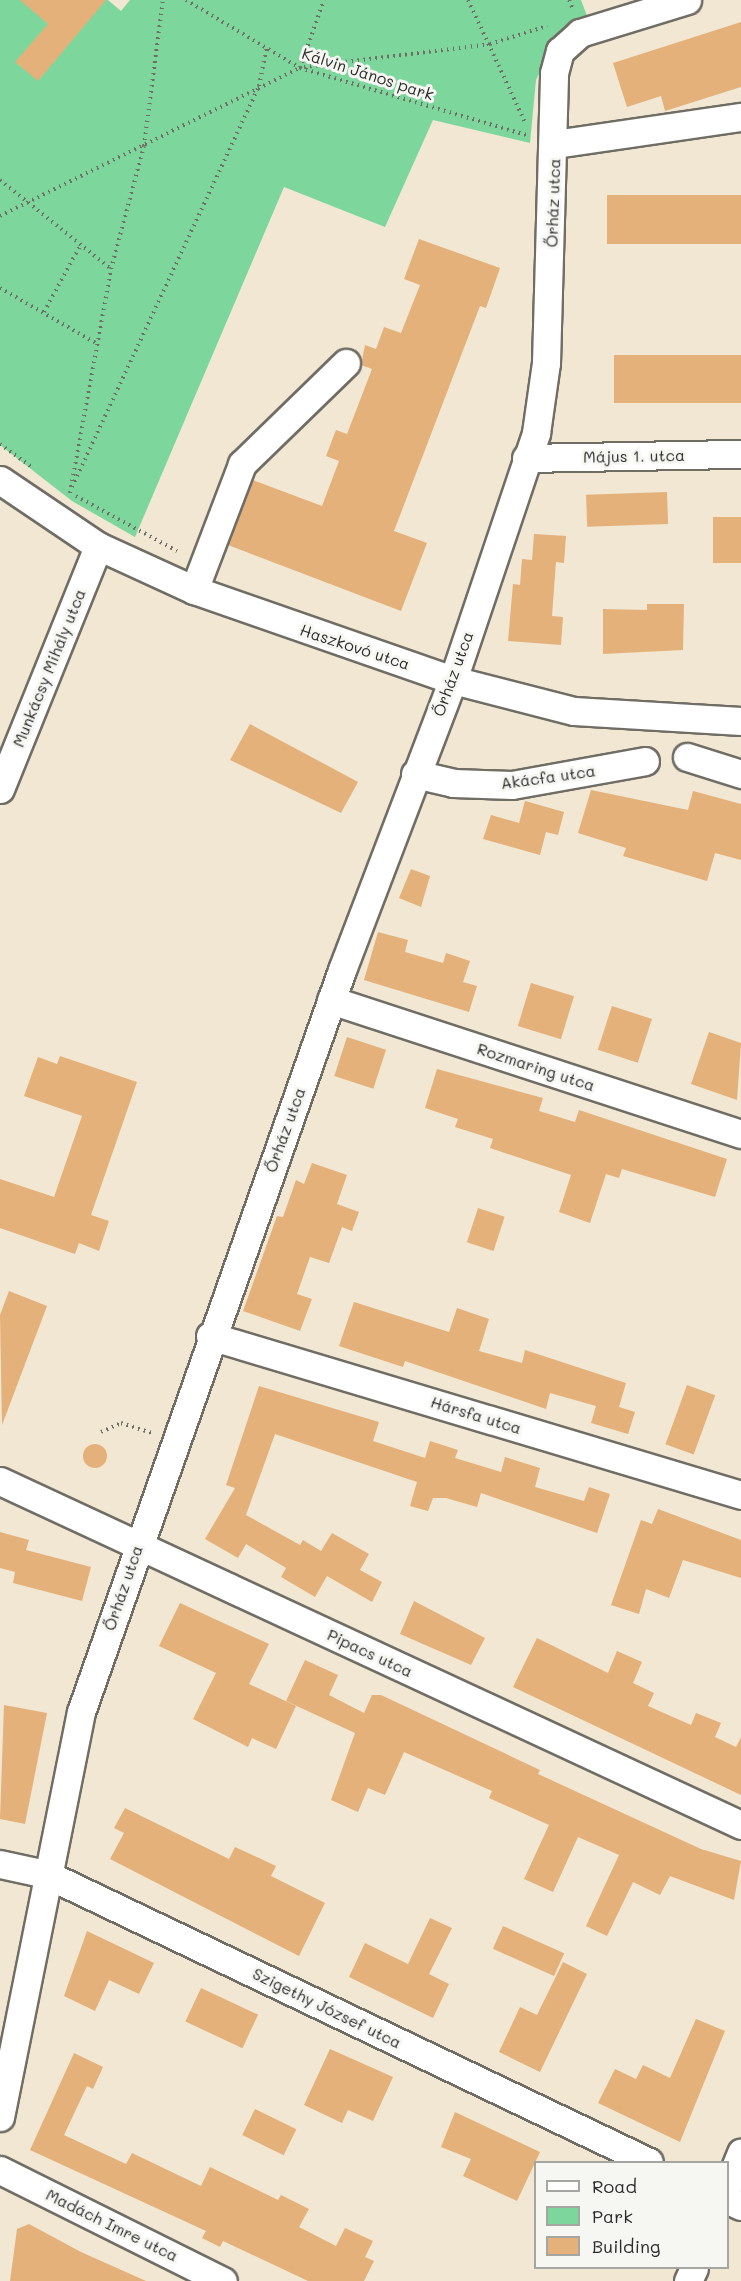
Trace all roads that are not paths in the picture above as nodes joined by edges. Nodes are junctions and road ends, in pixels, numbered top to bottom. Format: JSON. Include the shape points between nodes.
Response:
{"nodes":[{"id":1,"x":687,"y":0,"type":"edge"},
{"id":2,"x":741,"y":117,"type":"edge"},
{"id":3,"x":543,"y":140,"type":"junction"},
{"id":4,"x":346,"y":363,"type":"dead end"},
{"id":5,"x":741,"y":454,"type":"edge"},
{"id":6,"x":526,"y":458,"type":"junction"},
{"id":7,"x":0,"y":480,"type":"edge"},
{"id":8,"x":98,"y":546,"type":"junction"},
{"id":9,"x":197,"y":580,"type":"junction"},
{"id":10,"x":453,"y":680,"type":"junction"},
{"id":11,"x":741,"y":721,"type":"edge"},
{"id":12,"x":687,"y":757,"type":"dead end"},
{"id":13,"x":645,"y":761,"type":"dead end"},
{"id":14,"x":415,"y":774,"type":"junction"},
{"id":15,"x":741,"y":774,"type":"edge"},
{"id":16,"x":0,"y":789,"type":"edge"},
{"id":17,"x":331,"y":1000,"type":"junction"},
{"id":18,"x":741,"y":1134,"type":"edge"},
{"id":19,"x":210,"y":1336,"type":"junction"},
{"id":20,"x":0,"y":1480,"type":"edge"},
{"id":21,"x":741,"y":1495,"type":"edge"},
{"id":22,"x":138,"y":1545,"type":"junction"},
{"id":23,"x":741,"y":1825,"type":"edge"},
{"id":24,"x":0,"y":1864,"type":"edge"},
{"id":25,"x":46,"y":1874,"type":"junction"},
{"id":26,"x":0,"y":2117,"type":"edge"},
{"id":27,"x":741,"y":2152,"type":"edge"},
{"id":28,"x":646,"y":2161,"type":"edge"},
{"id":29,"x":0,"y":2170,"type":"edge"},
{"id":30,"x":729,"y":2182,"type":"edge"},
{"id":31,"x":223,"y":2281,"type":"edge"}],
"edges":[{"from":1,"to":3,"type":"street","name":"Őrház utca","via":[[580,33],[560,51]]},
{"from":2,"to":3,"type":"street"},
{"from":3,"to":6,"type":"street","name":"Őrház utca","via":[[544,391]]},
{"from":4,"to":9,"type":"street","via":[[242,464]]},
{"from":5,"to":6,"type":"street","name":"Május 1. utca"},
{"from":6,"to":10,"type":"street","name":"Őrház utca"},
{"from":7,"to":8,"type":"street","name":"Haszkovó utca"},
{"from":8,"to":9,"type":"street","name":"Haszkovó utca"},
{"from":8,"to":16,"type":"street","name":"Munkácsy Mihály utca"},
{"from":9,"to":10,"type":"street","name":"Haszkovó utca"},
{"from":10,"to":11,"type":"street","name":"Haszkovó utca","via":[[574,711]]},
{"from":10,"to":14,"type":"street","name":"Őrház utca"},
{"from":12,"to":15,"type":"street"},
{"from":13,"to":14,"type":"street","name":"Akácfa utca","via":[[512,785],[453,783]]},
{"from":14,"to":17,"type":"street","name":"Őrház utca"},
{"from":17,"to":18,"type":"street","name":"Rozmaring utca"},
{"from":17,"to":19,"type":"street","name":"Őrház utca"},
{"from":19,"to":21,"type":"street","name":"Hársfa utca"},
{"from":19,"to":22,"type":"street","name":"Őrház utca"},
{"from":20,"to":22,"type":"street","name":"Pipacs utca"},
{"from":22,"to":23,"type":"street","name":"Pipacs utca"},
{"from":22,"to":25,"type":"street","name":"Őrház utca","via":[[69,1753]]},
{"from":24,"to":25,"type":"street","name":"Szigethy József utca"},
{"from":25,"to":26,"type":"street","name":"Őrház utca"},
{"from":25,"to":28,"type":"street","name":"Szigethy József utca"},
{"from":27,"to":30,"type":"street"},
{"from":29,"to":31,"type":"street","name":"Madách Imre utca"}]}
